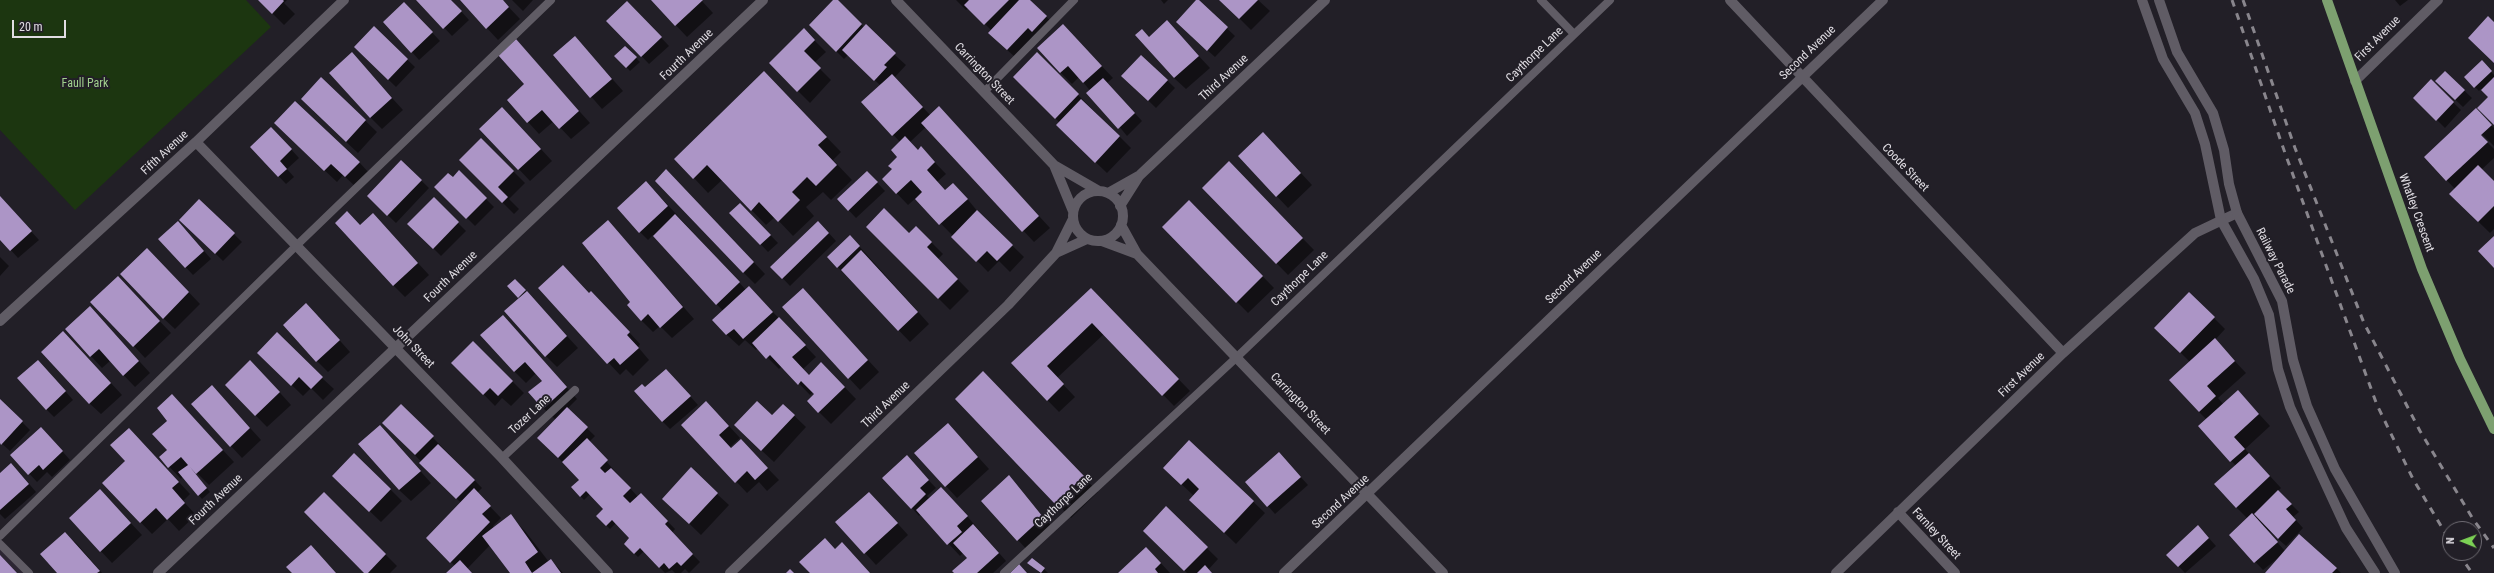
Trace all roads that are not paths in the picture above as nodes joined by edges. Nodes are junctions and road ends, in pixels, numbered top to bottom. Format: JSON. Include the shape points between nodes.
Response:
{"nodes":[{"id":1,"x":344,"y":0,"type":"edge"},
{"id":2,"x":551,"y":0,"type":"edge"},
{"id":3,"x":763,"y":0,"type":"edge"},
{"id":4,"x":896,"y":0,"type":"edge"},
{"id":5,"x":1074,"y":0,"type":"edge"},
{"id":6,"x":1325,"y":0,"type":"edge"},
{"id":7,"x":1541,"y":0,"type":"edge"},
{"id":8,"x":1610,"y":0,"type":"edge"},
{"id":9,"x":1730,"y":0,"type":"edge"},
{"id":10,"x":1883,"y":0,"type":"edge"},
{"id":11,"x":2142,"y":0,"type":"edge"},
{"id":12,"x":2159,"y":0,"type":"edge"},
{"id":13,"x":2327,"y":0,"type":"edge"},
{"id":14,"x":2438,"y":0,"type":"edge"},
{"id":15,"x":1574,"y":34,"type":"junction"},
{"id":16,"x":1801,"y":78,"type":"junction"},
{"id":17,"x":2355,"y":81,"type":"junction"},
{"id":18,"x":984,"y":92,"type":"junction"},
{"id":19,"x":196,"y":142,"type":"junction"},
{"id":20,"x":1054,"y":165,"type":"junction"},
{"id":21,"x":1140,"y":174,"type":"junction"},
{"id":22,"x":1103,"y":192,"type":"junction"},
{"id":23,"x":1120,"y":206,"type":"junction"},
{"id":24,"x":2237,"y":213,"type":"junction"},
{"id":25,"x":1073,"y":215,"type":"junction"},
{"id":26,"x":2221,"y":220,"type":"junction"},
{"id":27,"x":1121,"y":225,"type":"junction"},
{"id":28,"x":1087,"y":239,"type":"junction"},
{"id":29,"x":1102,"y":241,"type":"junction"},
{"id":30,"x":296,"y":246,"type":"junction"},
{"id":31,"x":1056,"y":254,"type":"junction"},
{"id":32,"x":1136,"y":254,"type":"junction"},
{"id":33,"x":0,"y":321,"type":"edge"},
{"id":34,"x":396,"y":348,"type":"junction"},
{"id":35,"x":2063,"y":354,"type":"junction"},
{"id":36,"x":1236,"y":357,"type":"junction"},
{"id":37,"x":575,"y":390,"type":"dead end"},
{"id":38,"x":2494,"y":429,"type":"edge"},
{"id":39,"x":502,"y":458,"type":"junction"},
{"id":40,"x":1369,"y":494,"type":"junction"},
{"id":41,"x":1898,"y":512,"type":"junction"},
{"id":42,"x":0,"y":536,"type":"edge"},
{"id":43,"x":0,"y":544,"type":"edge"},
{"id":44,"x":29,"y":573,"type":"edge"},
{"id":45,"x":158,"y":573,"type":"edge"},
{"id":46,"x":608,"y":573,"type":"edge"},
{"id":47,"x":730,"y":573,"type":"edge"},
{"id":48,"x":1004,"y":573,"type":"edge"},
{"id":49,"x":1284,"y":573,"type":"edge"},
{"id":50,"x":1443,"y":573,"type":"edge"},
{"id":51,"x":1836,"y":573,"type":"edge"},
{"id":52,"x":1955,"y":573,"type":"edge"},
{"id":53,"x":2375,"y":573,"type":"edge"},
{"id":54,"x":2395,"y":573,"type":"edge"}],
"edges":[{"from":1,"to":19,"type":"street","name":"Fifth Avenue"},
{"from":2,"to":30,"type":"lane"},
{"from":3,"to":34,"type":"street","name":"Fourth Avenue"},
{"from":4,"to":18,"type":"street","name":"Carrington Street"},
{"from":5,"to":18,"type":"lane"},
{"from":6,"to":21,"type":"street","name":"Third Avenue"},
{"from":7,"to":15,"type":"lane"},
{"from":8,"to":15,"type":"lane","name":"Caythorpe Lane"},
{"from":9,"to":16,"type":"street","name":"Coode Street"},
{"from":10,"to":16,"type":"street","name":"Second Avenue"},
{"from":11,"to":26,"type":"street","via":[[2163,60],[2195,113],[2205,144]]},
{"from":12,"to":24,"type":"street","name":"Railway Parade","via":[[2177,52],[2213,113],[2224,150]]},
{"from":13,"to":17,"type":"main road","name":"Whatley Crescent"},
{"from":14,"to":17,"type":"street","name":"First Avenue"},
{"from":15,"to":36,"type":"lane","name":"Caythorpe Lane"},
{"from":16,"to":35,"type":"street","name":"Coode Street"},
{"from":16,"to":40,"type":"street","name":"Second Avenue"},
{"from":17,"to":38,"type":"main road","name":"Whatley Crescent","via":[[2422,269],[2460,359]]},
{"from":18,"to":20,"type":"street","name":"Carrington Street"},
{"from":19,"to":30,"type":"street","name":"John Street"},
{"from":19,"to":33,"type":"street","name":"Fifth Avenue"},
{"from":20,"to":22,"type":"street","name":"Carrington Street"},
{"from":20,"to":25,"type":"street","name":"Carrington Street"},
{"from":21,"to":22,"type":"street","name":"Third Avenue"},
{"from":21,"to":23,"type":"street","name":"Third Avenue"},
{"from":22,"to":23,"type":"street"},
{"from":22,"to":25,"type":"street","via":[[1092,192],[1080,198]]},
{"from":23,"to":27,"type":"street"},
{"from":24,"to":26,"type":"street","name":"First Avenue"},
{"from":24,"to":54,"type":"street","name":"Railway Parade","via":[[2282,301],[2293,360],[2308,406],[2335,469]]},
{"from":25,"to":28,"type":"street","via":[[1080,234]]},
{"from":25,"to":31,"type":"street","name":"Third Avenue"},
{"from":26,"to":35,"type":"street","name":"First Avenue","via":[[2195,233]]},
{"from":26,"to":53,"type":"street","via":[[2254,279],[2269,315],[2278,369],[2304,440],[2346,528]]},
{"from":27,"to":29,"type":"street","via":[[1110,238]]},
{"from":27,"to":32,"type":"street","name":"Carrington Street"},
{"from":28,"to":29,"type":"street"},
{"from":28,"to":31,"type":"street","name":"Third Avenue"},
{"from":29,"to":32,"type":"street","name":"Carrington Street"},
{"from":30,"to":34,"type":"street","name":"John Street"},
{"from":30,"to":42,"type":"lane"},
{"from":31,"to":47,"type":"street","name":"Third Avenue","via":[[1008,305]]},
{"from":32,"to":36,"type":"street","name":"Carrington Street"},
{"from":34,"to":39,"type":"street","name":"John Street"},
{"from":34,"to":45,"type":"street","name":"Fourth Avenue"},
{"from":35,"to":41,"type":"street","name":"First Avenue"},
{"from":36,"to":40,"type":"street","name":"Carrington Street"},
{"from":36,"to":48,"type":"lane","name":"Caythorpe Lane"},
{"from":37,"to":39,"type":"lane","name":"Tozer Lane"},
{"from":39,"to":46,"type":"street","name":"John Street"},
{"from":40,"to":49,"type":"street","name":"Second Avenue"},
{"from":40,"to":50,"type":"street","name":"Carrington Street"},
{"from":41,"to":51,"type":"street","name":"First Avenue"},
{"from":41,"to":52,"type":"street","name":"Farnley Street"},
{"from":43,"to":44,"type":"lane"}]}
